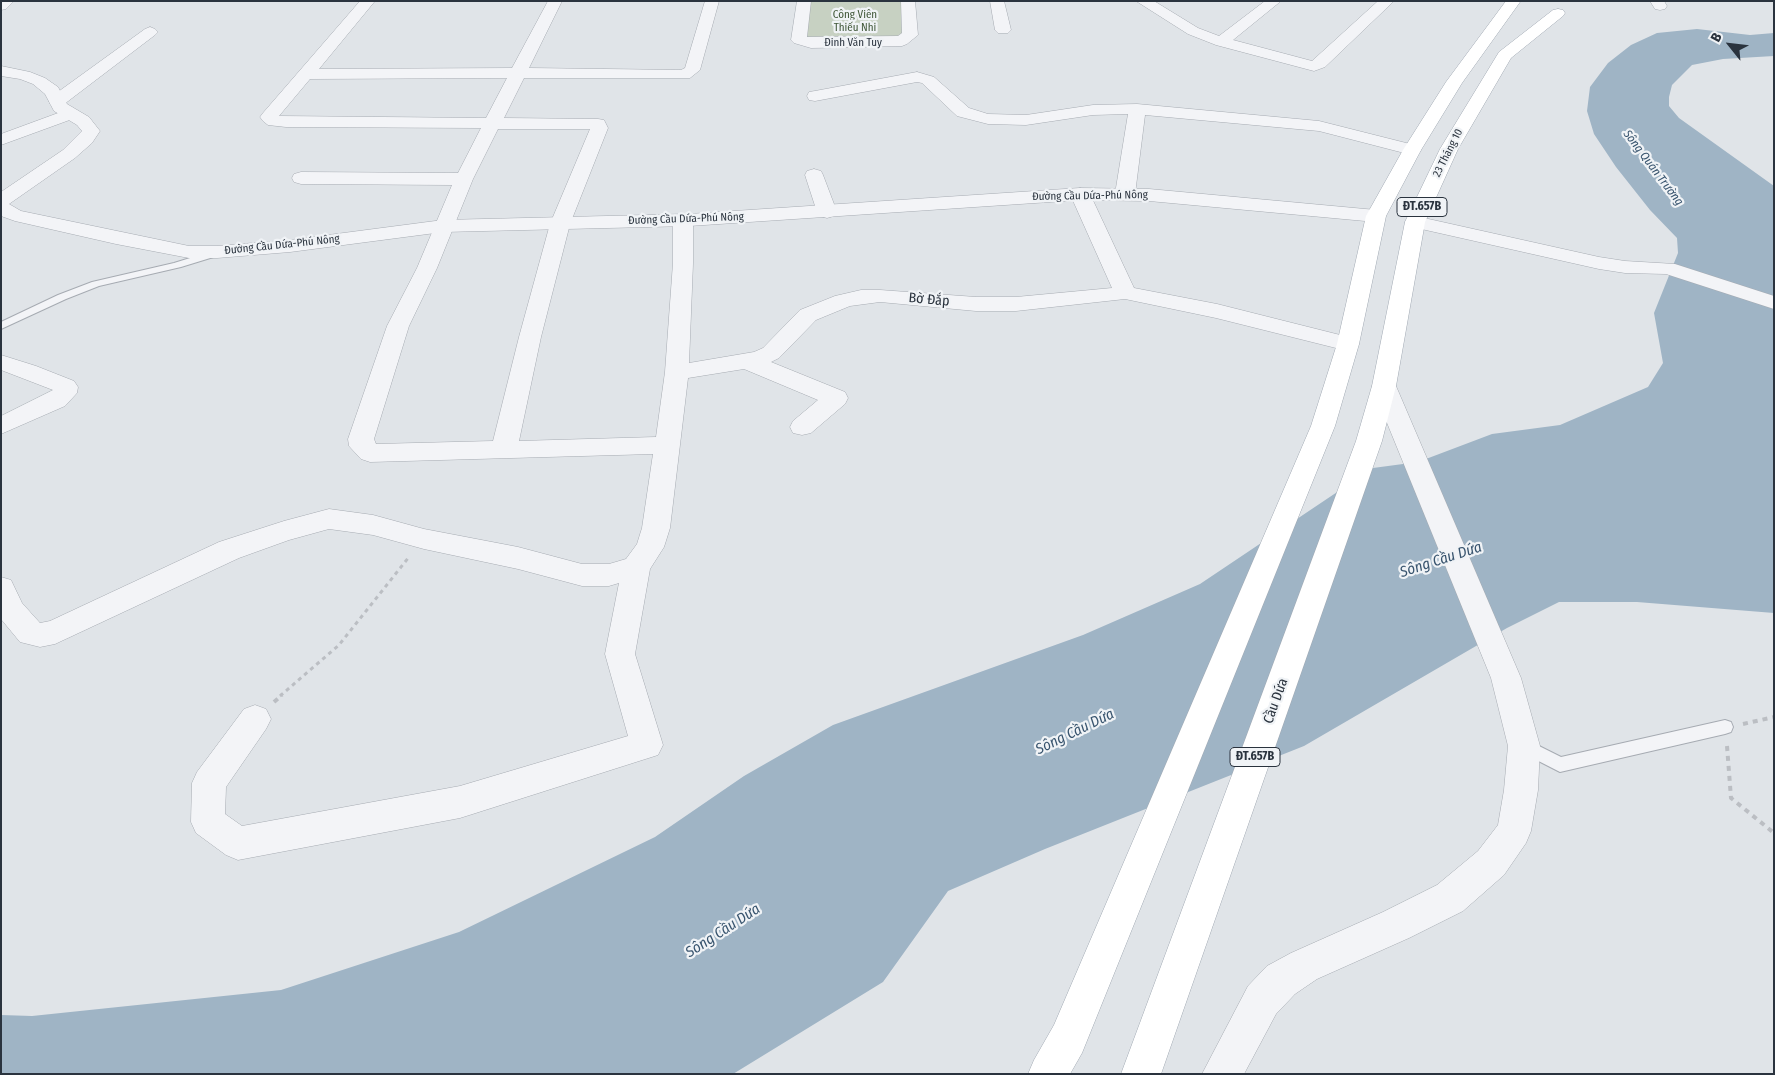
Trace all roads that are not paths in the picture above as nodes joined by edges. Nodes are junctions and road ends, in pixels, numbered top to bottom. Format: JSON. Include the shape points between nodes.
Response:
{"nodes":[{"id":1,"x":7,"y":1,"type":"edge"},
{"id":2,"x":368,"y":1,"type":"edge"},
{"id":3,"x":555,"y":1,"type":"edge"},
{"id":4,"x":712,"y":1,"type":"edge"},
{"id":5,"x":804,"y":1,"type":"edge"},
{"id":6,"x":908,"y":1,"type":"edge"},
{"id":7,"x":998,"y":1,"type":"edge"},
{"id":8,"x":1143,"y":1,"type":"edge"},
{"id":9,"x":1274,"y":1,"type":"edge"},
{"id":10,"x":1387,"y":1,"type":"edge"},
{"id":11,"x":1560,"y":5,"type":"edge"},
{"id":12,"x":1,"y":6,"type":"edge"},
{"id":13,"x":1520,"y":6,"type":"edge"},
{"id":14,"x":1003,"y":30,"type":"dead end"},
{"id":15,"x":150,"y":32,"type":"dead end"},
{"id":16,"x":1220,"y":42,"type":"junction"},
{"id":17,"x":1,"y":70,"type":"edge"},
{"id":18,"x":518,"y":73,"type":"junction"},
{"id":19,"x":307,"y":74,"type":"junction"},
{"id":20,"x":815,"y":96,"type":"dead end"},
{"id":21,"x":63,"y":107,"type":"junction"},
{"id":22,"x":1137,"y":109,"type":"junction"},
{"id":23,"x":491,"y":123,"type":"junction"},
{"id":24,"x":1,"y":140,"type":"edge"},
{"id":25,"x":1412,"y":150,"type":"junction"},
{"id":26,"x":814,"y":175,"type":"dead end"},
{"id":27,"x":301,"y":178,"type":"dead end"},
{"id":28,"x":464,"y":179,"type":"junction"},
{"id":29,"x":1080,"y":194,"type":"junction"},
{"id":30,"x":1125,"y":194,"type":"junction"},
{"id":31,"x":1,"y":201,"type":"edge"},
{"id":32,"x":1,"y":208,"type":"edge"},
{"id":33,"x":827,"y":212,"type":"junction"},
{"id":34,"x":1376,"y":216,"type":"junction"},
{"id":35,"x":683,"y":220,"type":"junction"},
{"id":36,"x":1415,"y":222,"type":"junction"},
{"id":37,"x":560,"y":224,"type":"junction"},
{"id":38,"x":443,"y":226,"type":"junction"},
{"id":39,"x":217,"y":252,"type":"junction"},
{"id":40,"x":1125,"y":292,"type":"junction"},
{"id":41,"x":1774,"y":303,"type":"edge"},
{"id":42,"x":1,"y":326,"type":"edge"},
{"id":43,"x":1348,"y":344,"type":"junction"},
{"id":44,"x":747,"y":361,"type":"junction"},
{"id":45,"x":1,"y":362,"type":"edge"},
{"id":46,"x":677,"y":372,"type":"junction"},
{"id":47,"x":1384,"y":386,"type":"junction"},
{"id":48,"x":1,"y":426,"type":"edge"},
{"id":49,"x":802,"y":427,"type":"dead end"},
{"id":50,"x":1369,"y":441,"type":"joint"},
{"id":51,"x":668,"y":445,"type":"junction"},
{"id":52,"x":504,"y":450,"type":"junction"},
{"id":53,"x":636,"y":567,"type":"junction"},
{"id":54,"x":1,"y":588,"type":"edge"},
{"id":55,"x":255,"y":719,"type":"road end"},
{"id":56,"x":1725,"y":727,"type":"road end"},
{"id":57,"x":1524,"y":746,"type":"junction"},
{"id":58,"x":1048,"y":1074,"type":"edge"},
{"id":59,"x":1141,"y":1074,"type":"edge"},
{"id":60,"x":1222,"y":1074,"type":"edge"}],
"edges":[{"from":1,"to":12,"type":"street"},
{"from":2,"to":19,"type":"street"},
{"from":3,"to":18,"type":"street"},
{"from":4,"to":18,"type":"street","via":[[692,70],[684,75]]},
{"from":5,"to":6,"type":"street","name":"Đinh Văn Tuy","via":[[800,40],[839,43],[896,42],[907,38],[910,35]]},
{"from":7,"to":14,"type":"street"},
{"from":8,"to":16,"type":"street","via":[[1185,27]]},
{"from":9,"to":16,"type":"street"},
{"from":10,"to":16,"type":"street","via":[[1314,66]]},
{"from":11,"to":13,"type":"main road","number":"ĐT.657B"},
{"from":11,"to":36,"type":"main road","name":"23 Tháng 10","number":"ĐT.657B","via":[[1505,56],[1449,149]]},
{"from":13,"to":25,"type":"main road","number":"ĐT.657B","via":[[1454,82]]},
{"from":15,"to":21,"type":"street"},
{"from":17,"to":21,"type":"street","via":[[39,81],[52,91]]},
{"from":18,"to":19,"type":"street"},
{"from":18,"to":23,"type":"street"},
{"from":19,"to":23,"type":"street","via":[[269,117],[274,121]]},
{"from":20,"to":22,"type":"street","via":[[917,77],[928,80],[963,112],[988,119],[1026,120],[1093,110]]},
{"from":21,"to":24,"type":"street"},
{"from":21,"to":31,"type":"street","via":[[91,131],[86,139]]},
{"from":22,"to":25,"type":"street","via":[[1319,126]]},
{"from":22,"to":30,"type":"street"},
{"from":23,"to":28,"type":"street"},
{"from":23,"to":37,"type":"street","via":[[598,124],[600,128]]},
{"from":25,"to":34,"type":"main road","number":"ĐT.657B"},
{"from":26,"to":33,"type":"street"},
{"from":27,"to":28,"type":"street"},
{"from":28,"to":38,"type":"street"},
{"from":29,"to":30,"type":"street","name":"Đường Cầu Dứa-Phú Nông"},
{"from":29,"to":33,"type":"street","name":"Đường Cầu Dứa-Phú Nông"},
{"from":29,"to":40,"type":"street"},
{"from":30,"to":34,"type":"street","name":"Đường Cầu Dứa-Phú Nông"},
{"from":32,"to":39,"type":"street","name":"Đường Cầu Dứa-Phú Nông","via":[[15,215],[116,238],[189,252]]},
{"from":33,"to":35,"type":"street","name":"Đường Cầu Dứa-Phú Nông"},
{"from":34,"to":36,"type":"main road"},
{"from":34,"to":43,"type":"main road","number":"ĐT.657B"},
{"from":35,"to":37,"type":"street","name":"Đường Cầu Dứa-Phú Nông"},
{"from":35,"to":46,"type":"street"},
{"from":36,"to":41,"type":"street","via":[[1599,263],[1668,268]]},
{"from":36,"to":47,"type":"main road","name":"23 Tháng 10","number":"ĐT.657B"},
{"from":37,"to":38,"type":"street","name":"Đường Cầu Dứa-Phú Nông"},
{"from":37,"to":52,"type":"street"},
{"from":38,"to":39,"type":"street","name":"Đường Cầu Dứa-Phú Nông"},
{"from":38,"to":52,"type":"street","via":[[428,268],[398,326],[361,439],[362,446],[370,453]]},
{"from":39,"to":42,"type":"lane","via":[[96,284]]},
{"from":40,"to":43,"type":"street","name":"Bờ Đắp"},
{"from":40,"to":44,"type":"street","name":"Bờ Đắp","via":[[1016,304],[861,297],[808,315],[771,353]]},
{"from":43,"to":58,"type":"main road","number":"ĐT.657B","via":[[1322,426],[1068,1039]]},
{"from":44,"to":46,"type":"street","name":"Bờ Đắp"},
{"from":44,"to":49,"type":"street","via":[[836,398]]},
{"from":45,"to":48,"type":"street","via":[[66,387],[65,393],[56,400]]},
{"from":46,"to":51,"type":"street"},
{"from":47,"to":50,"type":"main road","name":"23 Tháng 10","number":"ĐT.657B"},
{"from":47,"to":57,"type":"street","via":[[1506,678]]},
{"from":50,"to":59,"type":"main road","name":"Cầu Dứa","number":"ĐT.657B"},
{"from":51,"to":52,"type":"street"},
{"from":51,"to":53,"type":"street","via":[[656,528],[650,547]]},
{"from":53,"to":54,"type":"street","via":[[609,575],[582,575],[344,520],[318,521],[229,550],[55,632],[40,635],[31,633],[22,625]]},
{"from":53,"to":55,"type":"street","via":[[620,654],[647,745],[460,802],[238,843],[208,822],[209,783]]},
{"from":56,"to":57,"type":"lane","via":[[1560,765]]},
{"from":57,"to":60,"type":"street","via":[[1514,831],[1491,863],[1450,898],[1304,966],[1281,980],[1262,1000]]}]}
